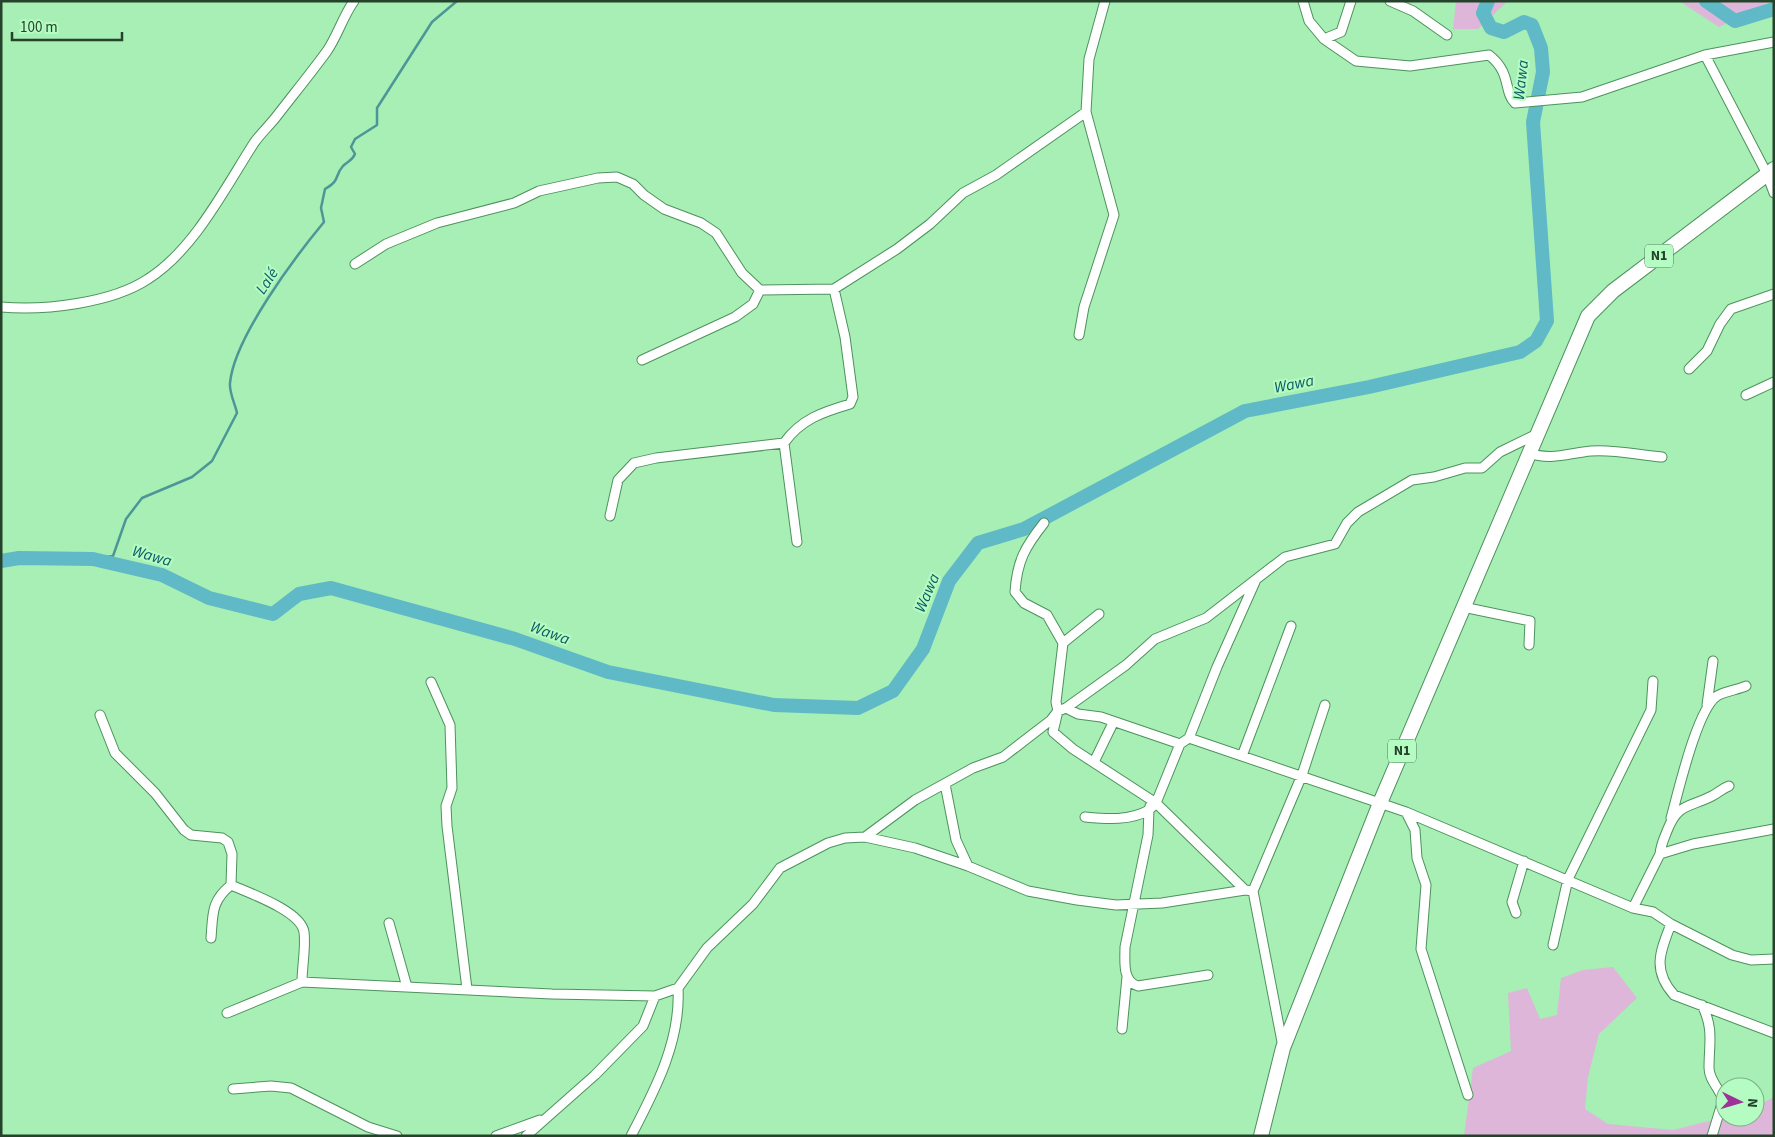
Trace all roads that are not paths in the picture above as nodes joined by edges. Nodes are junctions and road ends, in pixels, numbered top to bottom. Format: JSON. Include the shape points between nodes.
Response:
{"nodes":[{"id":1,"x":354,"y":1,"type":"edge"},
{"id":2,"x":1105,"y":1,"type":"edge"},
{"id":3,"x":1303,"y":1,"type":"edge"},
{"id":4,"x":1351,"y":1,"type":"edge"},
{"id":5,"x":1390,"y":1,"type":"edge"},
{"id":6,"x":1413,"y":1,"type":"edge"},
{"id":7,"x":1412,"y":11,"type":"junction"},
{"id":8,"x":1447,"y":35,"type":"dead end"},
{"id":9,"x":1324,"y":38,"type":"junction"},
{"id":10,"x":1774,"y":42,"type":"edge"},
{"id":11,"x":1705,"y":56,"type":"junction"},
{"id":12,"x":1086,"y":112,"type":"junction"},
{"id":13,"x":1770,"y":172,"type":"edge"},
{"id":14,"x":1774,"y":193,"type":"edge"},
{"id":15,"x":355,"y":264,"type":"dead end"},
{"id":16,"x":834,"y":289,"type":"junction"},
{"id":17,"x":760,"y":290,"type":"junction"},
{"id":18,"x":1774,"y":294,"type":"edge"},
{"id":19,"x":1,"y":307,"type":"edge"},
{"id":20,"x":1079,"y":336,"type":"dead end"},
{"id":21,"x":642,"y":360,"type":"dead end"},
{"id":22,"x":1689,"y":369,"type":"dead end"},
{"id":23,"x":1774,"y":382,"type":"edge"},
{"id":24,"x":1746,"y":395,"type":"dead end"},
{"id":25,"x":1536,"y":435,"type":"junction"},
{"id":26,"x":784,"y":443,"type":"junction"},
{"id":27,"x":1529,"y":452,"type":"junction"},
{"id":28,"x":1662,"y":457,"type":"dead end"},
{"id":29,"x":610,"y":516,"type":"dead end"},
{"id":30,"x":1044,"y":524,"type":"dead end"},
{"id":31,"x":797,"y":542,"type":"dead end"},
{"id":32,"x":1255,"y":582,"type":"junction"},
{"id":33,"x":1463,"y":607,"type":"junction"},
{"id":34,"x":1099,"y":614,"type":"dead end"},
{"id":35,"x":1291,"y":626,"type":"dead end"},
{"id":36,"x":1063,"y":643,"type":"junction"},
{"id":37,"x":1529,"y":645,"type":"dead end"},
{"id":38,"x":1713,"y":661,"type":"dead end"},
{"id":39,"x":1653,"y":681,"type":"dead end"},
{"id":40,"x":430,"y":682,"type":"dead end"},
{"id":41,"x":1746,"y":686,"type":"dead end"},
{"id":42,"x":1325,"y":705,"type":"dead end"},
{"id":43,"x":1707,"y":706,"type":"junction"},
{"id":44,"x":1062,"y":710,"type":"junction"},
{"id":45,"x":100,"y":716,"type":"dead end"},
{"id":46,"x":1114,"y":723,"type":"junction"},
{"id":47,"x":1189,"y":738,"type":"junction"},
{"id":48,"x":1180,"y":744,"type":"junction"},
{"id":49,"x":1242,"y":756,"type":"junction"},
{"id":50,"x":1094,"y":762,"type":"junction"},
{"id":51,"x":1302,"y":775,"type":"junction"},
{"id":52,"x":945,"y":784,"type":"junction"},
{"id":53,"x":1729,"y":786,"type":"dead end"},
{"id":54,"x":1380,"y":803,"type":"junction"},
{"id":55,"x":1152,"y":804,"type":"junction"},
{"id":56,"x":1406,"y":812,"type":"junction"},
{"id":57,"x":1085,"y":817,"type":"dead end"},
{"id":58,"x":1671,"y":818,"type":"junction"},
{"id":59,"x":1774,"y":829,"type":"edge"},
{"id":60,"x":864,"y":836,"type":"junction"},
{"id":61,"x":1660,"y":854,"type":"junction"},
{"id":62,"x":1524,"y":861,"type":"junction"},
{"id":63,"x":968,"y":866,"type":"junction"},
{"id":64,"x":1568,"y":879,"type":"junction"},
{"id":65,"x":231,"y":885,"type":"junction"},
{"id":66,"x":1249,"y":891,"type":"junction"},
{"id":67,"x":1134,"y":904,"type":"junction"},
{"id":68,"x":1633,"y":908,"type":"junction"},
{"id":69,"x":1516,"y":913,"type":"dead end"},
{"id":70,"x":389,"y":923,"type":"dead end"},
{"id":71,"x":1671,"y":924,"type":"junction"},
{"id":72,"x":211,"y":938,"type":"dead end"},
{"id":73,"x":1553,"y":945,"type":"dead end"},
{"id":74,"x":1774,"y":959,"type":"edge"},
{"id":75,"x":1208,"y":975,"type":"dead end"},
{"id":76,"x":1127,"y":977,"type":"junction"},
{"id":77,"x":302,"y":982,"type":"junction"},
{"id":78,"x":406,"y":987,"type":"junction"},
{"id":79,"x":678,"y":988,"type":"junction"},
{"id":80,"x":467,"y":989,"type":"junction"},
{"id":81,"x":655,"y":996,"type":"junction"},
{"id":82,"x":1702,"y":1005,"type":"junction"},
{"id":83,"x":228,"y":1013,"type":"dead end"},
{"id":84,"x":1122,"y":1029,"type":"dead end"},
{"id":85,"x":1774,"y":1033,"type":"edge"},
{"id":86,"x":1283,"y":1048,"type":"junction"},
{"id":87,"x":233,"y":1088,"type":"dead end"},
{"id":88,"x":1468,"y":1095,"type":"dead end"},
{"id":89,"x":547,"y":1118,"type":"junction"},
{"id":90,"x":397,"y":1136,"type":"edge"},
{"id":91,"x":496,"y":1136,"type":"edge"},
{"id":92,"x":526,"y":1136,"type":"edge"},
{"id":93,"x":631,"y":1136,"type":"edge"},
{"id":94,"x":1261,"y":1136,"type":"edge"},
{"id":95,"x":1712,"y":1136,"type":"edge"}],
"edges":[{"from":1,"to":19,"type":"street","via":[[328,49],[258,137],[200,227],[166,266],[147,280],[92,300],[49,307]]},
{"from":2,"to":12,"type":"street","via":[[1089,59]]},
{"from":3,"to":9,"type":"street","via":[[1308,21]]},
{"from":4,"to":9,"type":"street","via":[[1341,32]]},
{"from":5,"to":7,"type":"street"},
{"from":6,"to":7,"type":"street"},
{"from":7,"to":8,"type":"street"},
{"from":9,"to":11,"type":"street","via":[[1356,61],[1410,66],[1489,55],[1506,74],[1513,102],[1582,97]]},
{"from":10,"to":11,"type":"street"},
{"from":11,"to":13,"type":"street"},
{"from":12,"to":16,"type":"street","via":[[996,175],[963,193],[923,229]]},
{"from":12,"to":20,"type":"street","via":[[1114,215],[1084,307]]},
{"from":13,"to":14,"type":"street"},
{"from":13,"to":25,"type":"highway","number":"N1","via":[[1613,291],[1588,316]]},
{"from":15,"to":17,"type":"street","via":[[386,244],[437,223],[514,203],[539,191],[617,177],[633,184],[664,208],[701,223],[716,234],[742,273]]},
{"from":16,"to":17,"type":"street"},
{"from":16,"to":26,"type":"street","via":[[845,337],[852,397],[850,404],[820,412],[803,422]]},
{"from":17,"to":21,"type":"street","via":[[753,304],[734,317]]},
{"from":18,"to":22,"type":"street","via":[[1731,310],[1707,351]]},
{"from":23,"to":24,"type":"street"},
{"from":25,"to":27,"type":"highway","number":"N1"},
{"from":25,"to":32,"type":"street","via":[[1500,452],[1482,468],[1465,468],[1412,480],[1358,512],[1346,523],[1335,544],[1285,557]]},
{"from":26,"to":29,"type":"street","via":[[656,458],[634,464],[618,480]]},
{"from":26,"to":31,"type":"street"},
{"from":27,"to":28,"type":"street","via":[[1538,456],[1560,457],[1592,451]]},
{"from":27,"to":33,"type":"highway","number":"N1"},
{"from":30,"to":36,"type":"street","via":[[1026,545],[1015,592],[1024,603],[1047,615]]},
{"from":32,"to":44,"type":"street","via":[[1206,618],[1155,639],[1126,665]]},
{"from":32,"to":47,"type":"street"},
{"from":33,"to":37,"type":"street","via":[[1530,621]]},
{"from":33,"to":54,"type":"highway","number":"N1"},
{"from":34,"to":36,"type":"street"},
{"from":35,"to":49,"type":"street"},
{"from":36,"to":44,"type":"street","via":[[1056,702]]},
{"from":38,"to":43,"type":"street"},
{"from":39,"to":64,"type":"street","via":[[1651,710]]},
{"from":40,"to":80,"type":"street","via":[[450,725],[452,788],[446,806],[447,826]]},
{"from":41,"to":43,"type":"street","via":[[1718,696]]},
{"from":42,"to":51,"type":"street"},
{"from":43,"to":58,"type":"street","via":[[1698,724]]},
{"from":44,"to":46,"type":"street","via":[[1101,717]]},
{"from":44,"to":50,"type":"street","via":[[1053,732]]},
{"from":44,"to":52,"type":"street","via":[[1003,757],[973,768]]},
{"from":45,"to":65,"type":"street","via":[[114,753],[155,793],[184,830],[191,835],[222,838],[228,842],[232,854]]},
{"from":46,"to":48,"type":"street"},
{"from":46,"to":50,"type":"street"},
{"from":47,"to":48,"type":"street"},
{"from":47,"to":49,"type":"street"},
{"from":48,"to":55,"type":"street"},
{"from":49,"to":51,"type":"street"},
{"from":50,"to":55,"type":"street"},
{"from":51,"to":54,"type":"street"},
{"from":51,"to":66,"type":"street"},
{"from":52,"to":60,"type":"street","via":[[914,800]]},
{"from":52,"to":63,"type":"street","via":[[956,840]]},
{"from":53,"to":58,"type":"street","via":[[1714,796],[1679,809]]},
{"from":54,"to":56,"type":"street"},
{"from":54,"to":86,"type":"highway","number":"N1"},
{"from":55,"to":57,"type":"street","via":[[1140,816],[1120,819]]},
{"from":55,"to":66,"type":"street"},
{"from":55,"to":67,"type":"street"},
{"from":56,"to":62,"type":"street"},
{"from":56,"to":88,"type":"street","via":[[1415,830],[1417,858],[1426,885],[1421,949]]},
{"from":58,"to":61,"type":"street"},
{"from":59,"to":61,"type":"street","via":[[1693,844]]},
{"from":60,"to":63,"type":"street","via":[[915,848]]},
{"from":60,"to":79,"type":"street","via":[[828,843],[780,868],[753,904],[708,948]]},
{"from":61,"to":68,"type":"street"},
{"from":62,"to":64,"type":"street"},
{"from":62,"to":69,"type":"street","via":[[1512,902]]},
{"from":63,"to":67,"type":"street","via":[[1028,891],[1116,905]]},
{"from":64,"to":68,"type":"street"},
{"from":64,"to":73,"type":"street"},
{"from":65,"to":72,"type":"street","via":[[219,895],[214,906]]},
{"from":65,"to":77,"type":"street","via":[[280,907],[299,922],[304,931]]},
{"from":66,"to":67,"type":"street"},
{"from":66,"to":86,"type":"street"},
{"from":67,"to":76,"type":"street","via":[[1125,947]]},
{"from":68,"to":71,"type":"street","via":[[1653,912]]},
{"from":70,"to":78,"type":"street"},
{"from":71,"to":74,"type":"street","via":[[1732,954],[1751,960]]},
{"from":71,"to":82,"type":"street","via":[[1661,950],[1663,982],[1674,994]]},
{"from":75,"to":76,"type":"street","via":[[1138,986]]},
{"from":76,"to":84,"type":"street"},
{"from":77,"to":78,"type":"street"},
{"from":77,"to":83,"type":"street"},
{"from":78,"to":80,"type":"street"},
{"from":79,"to":81,"type":"street"},
{"from":79,"to":93,"type":"street","via":[[679,1007],[674,1037],[655,1090]]},
{"from":80,"to":81,"type":"street"},
{"from":81,"to":89,"type":"street","via":[[643,1026]]},
{"from":82,"to":85,"type":"street"},
{"from":82,"to":95,"type":"street","via":[[1712,1037],[1709,1069],[1723,1100]]},
{"from":86,"to":94,"type":"highway","number":"N1"},
{"from":87,"to":90,"type":"street","via":[[291,1088],[368,1128]]},
{"from":89,"to":91,"type":"street"},
{"from":89,"to":92,"type":"street"}]}
